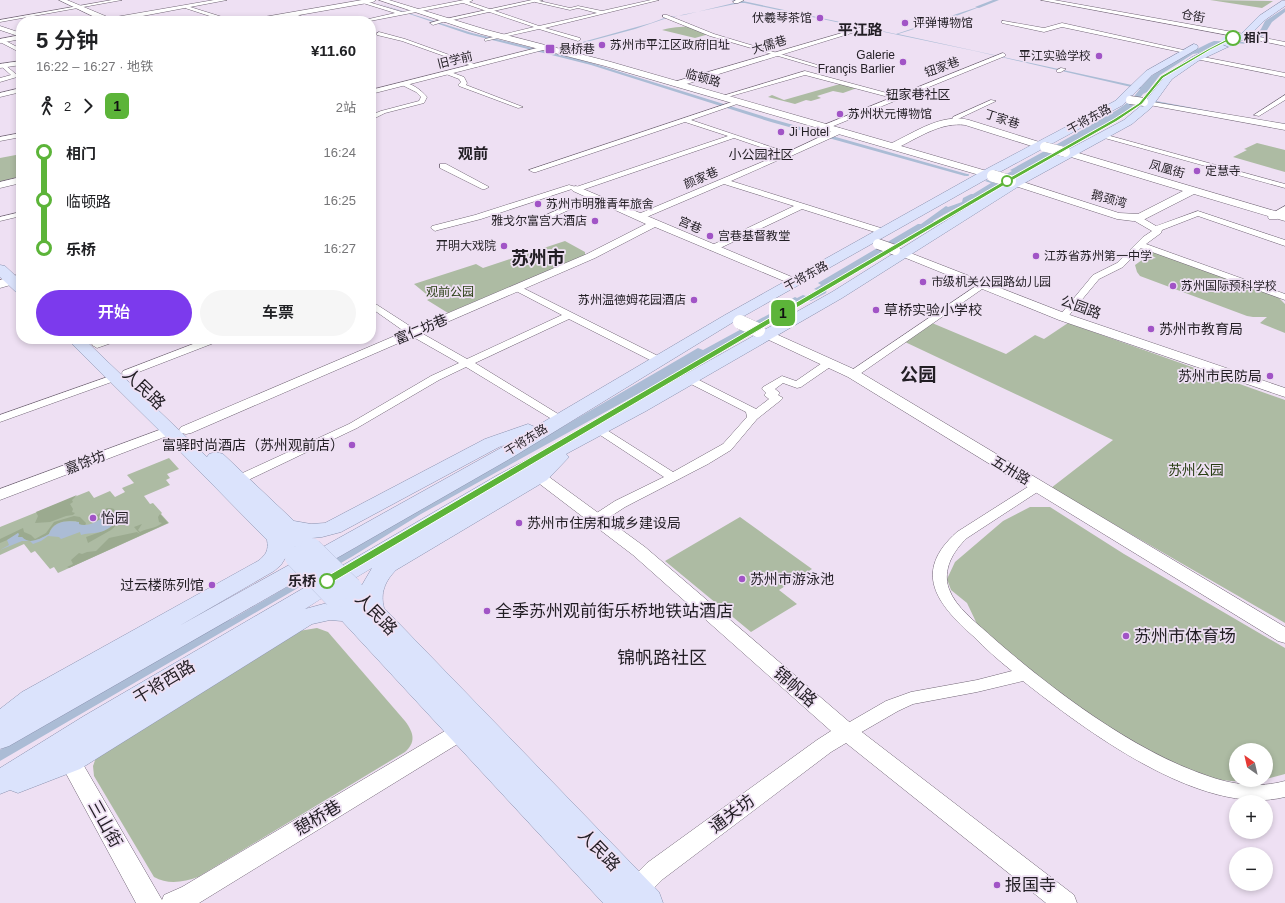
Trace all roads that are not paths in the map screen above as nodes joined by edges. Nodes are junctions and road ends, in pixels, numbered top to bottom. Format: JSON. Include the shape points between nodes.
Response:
{"nodes":[{"id":1,"x":62,"y":0,"type":"edge"},
{"id":2,"x":120,"y":0,"type":"edge"},
{"id":3,"x":224,"y":0,"type":"edge"},
{"id":4,"x":373,"y":0,"type":"edge"},
{"id":5,"x":382,"y":0,"type":"edge"},
{"id":6,"x":471,"y":0,"type":"edge"},
{"id":7,"x":539,"y":0,"type":"edge"},
{"id":8,"x":632,"y":0,"type":"edge"},
{"id":9,"x":657,"y":0,"type":"edge"},
{"id":10,"x":1044,"y":0,"type":"edge"},
{"id":11,"x":364,"y":2,"type":"junction"},
{"id":12,"x":464,"y":2,"type":"junction"},
{"id":13,"x":645,"y":3,"type":"junction"},
{"id":14,"x":1285,"y":3,"type":"edge"},
{"id":15,"x":1275,"y":5,"type":"edge"},
{"id":16,"x":79,"y":7,"type":"junction"},
{"id":17,"x":187,"y":7,"type":"junction"},
{"id":18,"x":492,"y":10,"type":"junction"},
{"id":19,"x":407,"y":12,"type":"junction"},
{"id":20,"x":603,"y":13,"type":"junction"},
{"id":21,"x":292,"y":14,"type":"junction"},
{"id":22,"x":28,"y":16,"type":"edge"},
{"id":23,"x":98,"y":16,"type":"edge"},
{"id":24,"x":137,"y":16,"type":"edge"},
{"id":25,"x":215,"y":16,"type":"edge"},
{"id":26,"x":281,"y":16,"type":"edge"},
{"id":27,"x":297,"y":16,"type":"edge"},
{"id":28,"x":666,"y":17,"type":"dead end"},
{"id":29,"x":16,"y":18,"type":"edge"},
{"id":30,"x":376,"y":18,"type":"edge"},
{"id":31,"x":0,"y":21,"type":"edge"},
{"id":32,"x":438,"y":21,"type":"junction"},
{"id":33,"x":1004,"y":22,"type":"dead end"},
{"id":34,"x":0,"y":28,"type":"edge"},
{"id":35,"x":537,"y":28,"type":"junction"},
{"id":36,"x":867,"y":28,"type":"dead end"},
{"id":37,"x":16,"y":34,"type":"edge"},
{"id":38,"x":379,"y":34,"type":"dead end"},
{"id":39,"x":16,"y":37,"type":"edge"},
{"id":40,"x":493,"y":39,"type":"junction"},
{"id":41,"x":578,"y":39,"type":"dead end"},
{"id":42,"x":1233,"y":39,"type":"junction"},
{"id":43,"x":1,"y":41,"type":"edge"},
{"id":44,"x":1285,"y":44,"type":"edge"},
{"id":45,"x":16,"y":48,"type":"edge"},
{"id":46,"x":540,"y":50,"type":"junction"},
{"id":47,"x":1185,"y":51,"type":"junction"},
{"id":48,"x":778,"y":54,"type":"junction"},
{"id":49,"x":1001,"y":56,"type":"dead end"},
{"id":50,"x":1198,"y":58,"type":"junction"},
{"id":51,"x":16,"y":64,"type":"edge"},
{"id":52,"x":2,"y":66,"type":"edge"},
{"id":53,"x":477,"y":66,"type":"junction"},
{"id":54,"x":822,"y":67,"type":"dead end"},
{"id":55,"x":448,"y":73,"type":"junction"},
{"id":56,"x":1285,"y":75,"type":"edge"},
{"id":57,"x":0,"y":80,"type":"edge"},
{"id":58,"x":404,"y":84,"type":"junction"},
{"id":59,"x":677,"y":84,"type":"junction"},
{"id":60,"x":0,"y":86,"type":"edge"},
{"id":61,"x":16,"y":91,"type":"edge"},
{"id":62,"x":376,"y":91,"type":"edge"},
{"id":63,"x":10,"y":92,"type":"junction"},
{"id":64,"x":0,"y":94,"type":"edge"},
{"id":65,"x":722,"y":97,"type":"junction"},
{"id":66,"x":896,"y":97,"type":"junction"},
{"id":67,"x":1285,"y":97,"type":"edge"},
{"id":68,"x":1127,"y":99,"type":"junction"},
{"id":69,"x":993,"y":101,"type":"dead end"},
{"id":70,"x":1148,"y":102,"type":"junction"},
{"id":71,"x":735,"y":103,"type":"junction"},
{"id":72,"x":520,"y":107,"type":"dead end"},
{"id":73,"x":1257,"y":115,"type":"dead end"},
{"id":74,"x":376,"y":116,"type":"edge"},
{"id":75,"x":686,"y":120,"type":"junction"},
{"id":76,"x":955,"y":120,"type":"junction"},
{"id":77,"x":1285,"y":126,"type":"edge"},
{"id":78,"x":823,"y":127,"type":"junction"},
{"id":79,"x":832,"y":135,"type":"junction"},
{"id":80,"x":16,"y":136,"type":"edge"},
{"id":81,"x":735,"y":136,"type":"junction"},
{"id":82,"x":1104,"y":136,"type":"junction"},
{"id":83,"x":0,"y":139,"type":"edge"},
{"id":84,"x":892,"y":146,"type":"junction"},
{"id":85,"x":1043,"y":146,"type":"junction"},
{"id":86,"x":1067,"y":153,"type":"junction"},
{"id":87,"x":788,"y":154,"type":"junction"},
{"id":88,"x":443,"y":166,"type":"dead end"},
{"id":89,"x":533,"y":170,"type":"dead end"},
{"id":90,"x":985,"y":177,"type":"junction"},
{"id":91,"x":16,"y":181,"type":"edge"},
{"id":92,"x":724,"y":181,"type":"junction"},
{"id":93,"x":1013,"y":182,"type":"junction"},
{"id":94,"x":0,"y":185,"type":"edge"},
{"id":95,"x":1285,"y":186,"type":"edge"},
{"id":96,"x":485,"y":187,"type":"dead end"},
{"id":97,"x":574,"y":188,"type":"junction"},
{"id":98,"x":1192,"y":190,"type":"junction"},
{"id":99,"x":594,"y":197,"type":"junction"},
{"id":100,"x":801,"y":206,"type":"junction"},
{"id":101,"x":1285,"y":209,"type":"edge"},
{"id":102,"x":16,"y":215,"type":"edge"},
{"id":103,"x":639,"y":218,"type":"junction"},
{"id":104,"x":1136,"y":218,"type":"junction"},
{"id":105,"x":1279,"y":218,"type":"edge"},
{"id":106,"x":0,"y":219,"type":"edge"},
{"id":107,"x":530,"y":224,"type":"dead end"},
{"id":108,"x":654,"y":224,"type":"junction"},
{"id":109,"x":435,"y":228,"type":"dead end"},
{"id":110,"x":1157,"y":229,"type":"junction"},
{"id":111,"x":877,"y":239,"type":"junction"},
{"id":112,"x":1285,"y":243,"type":"edge"},
{"id":113,"x":1140,"y":245,"type":"junction"},
{"id":114,"x":713,"y":248,"type":"junction"},
{"id":115,"x":898,"y":252,"type":"junction"},
{"id":116,"x":0,"y":254,"type":"edge"},
{"id":117,"x":0,"y":269,"type":"edge"},
{"id":118,"x":15,"y":281,"type":"edge"},
{"id":119,"x":795,"y":282,"type":"junction"},
{"id":120,"x":982,"y":285,"type":"junction"},
{"id":121,"x":517,"y":288,"type":"junction"},
{"id":122,"x":1285,"y":297,"type":"edge"},
{"id":123,"x":376,"y":307,"type":"edge"},
{"id":124,"x":569,"y":315,"type":"junction"},
{"id":125,"x":1063,"y":317,"type":"junction"},
{"id":126,"x":735,"y":320,"type":"junction"},
{"id":127,"x":412,"y":332,"type":"junction"},
{"id":128,"x":762,"y":332,"type":"junction"},
{"id":129,"x":82,"y":344,"type":"edge"},
{"id":130,"x":102,"y":344,"type":"edge"},
{"id":131,"x":202,"y":344,"type":"edge"},
{"id":132,"x":658,"y":360,"type":"junction"},
{"id":133,"x":467,"y":363,"type":"junction"},
{"id":134,"x":829,"y":363,"type":"junction"},
{"id":135,"x":853,"y":374,"type":"junction"},
{"id":136,"x":122,"y":375,"type":"junction"},
{"id":137,"x":689,"y":379,"type":"junction"},
{"id":138,"x":1285,"y":393,"type":"edge"},
{"id":139,"x":753,"y":417,"type":"junction"},
{"id":140,"x":0,"y":419,"type":"edge"},
{"id":141,"x":559,"y":419,"type":"junction"},
{"id":142,"x":598,"y":429,"type":"junction"},
{"id":143,"x":178,"y":430,"type":"junction"},
{"id":144,"x":533,"y":471,"type":"junction"},
{"id":145,"x":673,"y":477,"type":"junction"},
{"id":146,"x":238,"y":480,"type":"junction"},
{"id":147,"x":1038,"y":486,"type":"junction"},
{"id":148,"x":0,"y":495,"type":"edge"},
{"id":149,"x":597,"y":519,"type":"junction"},
{"id":150,"x":282,"y":531,"type":"junction"},
{"id":151,"x":305,"y":557,"type":"junction"},
{"id":152,"x":338,"y":589,"type":"junction"},
{"id":153,"x":365,"y":614,"type":"junction"},
{"id":154,"x":1285,"y":636,"type":"edge"},
{"id":155,"x":1025,"y":674,"type":"junction"},
{"id":156,"x":37,"y":707,"type":"junction"},
{"id":157,"x":0,"y":724,"type":"edge"},
{"id":158,"x":462,"y":731,"type":"junction"},
{"id":159,"x":847,"y":732,"type":"junction"},
{"id":160,"x":0,"y":738,"type":"edge"},
{"id":161,"x":66,"y":753,"type":"junction"},
{"id":162,"x":0,"y":782,"type":"edge"},
{"id":163,"x":0,"y":788,"type":"edge"},
{"id":164,"x":1285,"y":789,"type":"edge"},
{"id":165,"x":633,"y":899,"type":"edge"},
{"id":166,"x":151,"y":903,"type":"edge"},
{"id":167,"x":173,"y":903,"type":"edge"},
{"id":168,"x":1065,"y":903,"type":"edge"}],
"edges":[{"from":1,"to":16,"type":"street"},
{"from":2,"to":16,"type":"street"},
{"from":3,"to":17,"type":"street"},
{"from":4,"to":11,"type":"main road"},
{"from":5,"to":19,"type":"main road","name":"临顿路"},
{"from":6,"to":12,"type":"street"},
{"from":7,"to":18,"type":"street"},
{"from":7,"to":20,"type":"street","via":[[570,9],[578,7]]},
{"from":8,"to":13,"type":"street"},
{"from":9,"to":13,"type":"street"},
{"from":10,"to":42,"type":"street","name":"仓街"},
{"from":11,"to":19,"type":"street"},
{"from":11,"to":21,"type":"main road"},
{"from":12,"to":18,"type":"street"},
{"from":12,"to":19,"type":"street"},
{"from":13,"to":20,"type":"street"},
{"from":14,"to":15,"type":"main road","name":"干将东路"},
{"from":15,"to":42,"type":"main road","name":"干将东路"},
{"from":15,"to":42,"type":"main road","name":"干将东路","via":[[1242,23]]},
{"from":16,"to":22,"type":"street"},
{"from":16,"to":23,"type":"street"},
{"from":17,"to":24,"type":"street"},
{"from":17,"to":25,"type":"street"},
{"from":18,"to":32,"type":"street"},
{"from":18,"to":35,"type":"street"},
{"from":19,"to":30,"type":"street"},
{"from":19,"to":32,"type":"main road","name":"临顿路"},
{"from":20,"to":35,"type":"street"},
{"from":21,"to":26,"type":"main road"},
{"from":21,"to":27,"type":"street"},
{"from":28,"to":48,"type":"street","via":[[708,33]]},
{"from":29,"to":31,"type":"street"},
{"from":32,"to":40,"type":"main road","name":"临顿路"},
{"from":33,"to":47,"type":"street","via":[[1044,30],[1062,25]]},
{"from":34,"to":37,"type":"street"},
{"from":35,"to":40,"type":"street"},
{"from":35,"to":41,"type":"street"},
{"from":36,"to":48,"type":"street","name":"大儒巷"},
{"from":38,"to":53,"type":"street"},
{"from":39,"to":43,"type":"street"},
{"from":40,"to":46,"type":"main road","name":"临顿路"},
{"from":42,"to":44,"type":"street","via":[[1260,39]]},
{"from":42,"to":47,"type":"main road","name":"干将东路","via":[[1207,40]]},
{"from":42,"to":50,"type":"main road","name":"干将东路"},
{"from":43,"to":45,"type":"street"},
{"from":46,"to":53,"type":"street","name":"旧学前"},
{"from":46,"to":59,"type":"main road","name":"临顿路"},
{"from":47,"to":68,"type":"main road","name":"干将东路","via":[[1149,73]]},
{"from":48,"to":54,"type":"street"},
{"from":48,"to":59,"type":"street","name":"大儒巷"},
{"from":49,"to":66,"type":"street","name":"钮家巷"},
{"from":50,"to":56,"type":"street"},
{"from":50,"to":70,"type":"main road","name":"干将东路","via":[[1169,77]]},
{"from":51,"to":52,"type":"main road"},
{"from":52,"to":57,"type":"street","via":[[15,76]]},
{"from":53,"to":55,"type":"street","name":"旧学前"},
{"from":55,"to":58,"type":"street","name":"旧学前"},
{"from":55,"to":72,"type":"street","via":[[462,78],[464,83],[461,85]]},
{"from":57,"to":60,"type":"street","via":[[7,85]]},
{"from":58,"to":62,"type":"street","name":"旧学前"},
{"from":58,"to":74,"type":"street","via":[[418,91],[424,97],[422,102]]},
{"from":59,"to":65,"type":"main road","name":"临顿路"},
{"from":60,"to":63,"type":"street"},
{"from":61,"to":63,"type":"street"},
{"from":63,"to":64,"type":"street"},
{"from":65,"to":66,"type":"street","via":[[805,72]]},
{"from":65,"to":71,"type":"main road","name":"临顿路"},
{"from":66,"to":78,"type":"street","name":"钮家巷"},
{"from":67,"to":73,"type":"street"},
{"from":68,"to":70,"type":"street","bridge":true},
{"from":68,"to":85,"type":"main road","name":"干将东路"},
{"from":69,"to":76,"type":"street"},
{"from":70,"to":77,"type":"street"},
{"from":70,"to":82,"type":"main road","name":"干将东路","via":[[1140,114]]},
{"from":71,"to":75,"type":"street"},
{"from":71,"to":78,"type":"main road","name":"临顿路"},
{"from":75,"to":81,"type":"street"},
{"from":75,"to":89,"type":"street"},
{"from":76,"to":84,"type":"main road","via":[[942,123]]},
{"from":76,"to":85,"type":"main road","name":"丁家巷"},
{"from":78,"to":79,"type":"main road","name":"临顿路"},
{"from":79,"to":84,"type":"main road","name":"临顿路"},
{"from":79,"to":87,"type":"street","name":"颜家巷"},
{"from":80,"to":83,"type":"street"},
{"from":81,"to":87,"type":"street"},
{"from":81,"to":97,"type":"street"},
{"from":82,"to":86,"type":"main road","name":"干将东路"},
{"from":82,"to":95,"type":"street"},
{"from":84,"to":90,"type":"main road","name":"临顿路"},
{"from":85,"to":86,"type":"main road","name":"凤凰街","bridge":true},
{"from":85,"to":90,"type":"main road","name":"干将东路"},
{"from":86,"to":93,"type":"main road","name":"干将东路"},
{"from":86,"to":98,"type":"main road","name":"凤凰街"},
{"from":87,"to":92,"type":"street","name":"颜家巷"},
{"from":88,"to":96,"type":"street"},
{"from":90,"to":93,"type":"main road","name":"临顿路","bridge":true},
{"from":90,"to":111,"type":"main road","name":"干将东路"},
{"from":91,"to":94,"type":"street"},
{"from":92,"to":100,"type":"street"},
{"from":92,"to":103,"type":"street","name":"颜家巷"},
{"from":93,"to":104,"type":"main road","name":"鹅颈湾","via":[[1117,216]]},
{"from":93,"to":115,"type":"main road","name":"干将东路"},
{"from":97,"to":99,"type":"street","name":"宫巷"},
{"from":97,"to":109,"type":"street"},
{"from":98,"to":104,"type":"main road","name":"鹅颈湾"},
{"from":98,"to":105,"type":"main road","name":"凤凰街"},
{"from":99,"to":103,"type":"street","name":"宫巷"},
{"from":99,"to":107,"type":"street"},
{"from":100,"to":111,"type":"street"},
{"from":100,"to":114,"type":"street"},
{"from":101,"to":105,"type":"street"},
{"from":102,"to":106,"type":"street"},
{"from":103,"to":108,"type":"street","name":"宫巷"},
{"from":104,"to":110,"type":"street"},
{"from":108,"to":114,"type":"street","name":"宫巷"},
{"from":108,"to":121,"type":"street","name":"富仁坊巷","via":[[591,256]]},
{"from":110,"to":112,"type":"street","via":[[1198,213]]},
{"from":110,"to":113,"type":"street","via":[[1158,231]]},
{"from":111,"to":115,"type":"street","name":"公园路","bridge":true},
{"from":111,"to":119,"type":"main road","name":"干将东路"},
{"from":113,"to":122,"type":"street"},
{"from":113,"to":125,"type":"street","via":[[1120,265],[1096,277]]},
{"from":114,"to":119,"type":"street","name":"宫巷"},
{"from":115,"to":120,"type":"street","name":"公园路"},
{"from":115,"to":128,"type":"main road","name":"干将东路","via":[[836,295]]},
{"from":116,"to":118,"type":"main road"},
{"from":117,"to":118,"type":"main road"},
{"from":119,"to":126,"type":"main road","name":"干将东路"},
{"from":120,"to":125,"type":"street","name":"公园路"},
{"from":120,"to":135,"type":"street"},
{"from":121,"to":124,"type":"street"},
{"from":121,"to":127,"type":"street","name":"富仁坊巷"},
{"from":123,"to":127,"type":"street"},
{"from":124,"to":132,"type":"street"},
{"from":124,"to":133,"type":"street"},
{"from":125,"to":138,"type":"street","name":"公园路"},
{"from":126,"to":128,"type":"street","name":"五卅路","bridge":true},
{"from":126,"to":132,"type":"main road","name":"干将东路"},
{"from":127,"to":133,"type":"street"},
{"from":127,"to":143,"type":"street","name":"富仁坊巷"},
{"from":128,"to":134,"type":"street","name":"五卅路"},
{"from":128,"to":137,"type":"main road","name":"干将东路"},
{"from":129,"to":136,"type":"main road","name":"人民路"},
{"from":130,"to":136,"type":"main road","name":"人民路"},
{"from":131,"to":136,"type":"street"},
{"from":132,"to":141,"type":"main road","name":"干将东路"},
{"from":133,"to":141,"type":"street"},
{"from":133,"to":146,"type":"street","via":[[435,378],[353,426]]},
{"from":134,"to":135,"type":"street","name":"五卅路"},
{"from":134,"to":139,"type":"street","via":[[797,385],[782,379],[767,389],[774,393],[770,395],[777,398]]},
{"from":135,"to":147,"type":"street","name":"五卅路"},
{"from":136,"to":140,"type":"street"},
{"from":136,"to":143,"type":"main road","name":"人民路"},
{"from":137,"to":139,"type":"street","via":[[751,410]]},
{"from":137,"to":142,"type":"main road","name":"干将东路"},
{"from":139,"to":145,"type":"street","via":[[727,447]]},
{"from":141,"to":150,"type":"main road","via":[[492,443],[334,527],[312,532]]},
{"from":141,"to":151,"type":"main road","name":"干将东路","via":[[506,453]]},
{"from":142,"to":144,"type":"main road","name":"干将东路"},
{"from":142,"to":145,"type":"street"},
{"from":143,"to":146,"type":"main road","name":"人民路"},
{"from":143,"to":148,"type":"street","name":"嘉馀坊"},
{"from":143,"to":150,"type":"main road","name":"人民路"},
{"from":144,"to":149,"type":"street","name":"锦帆路"},
{"from":144,"to":152,"type":"main road","name":"干将东路","via":[[502,480]]},
{"from":144,"to":153,"type":"main road","via":[[388,565],[378,574]]},
{"from":145,"to":149,"type":"street","via":[[620,504]]},
{"from":146,"to":150,"type":"main road","name":"人民路"},
{"from":147,"to":154,"type":"street","name":"五卅路"},
{"from":147,"to":155,"type":"street","via":[[957,539],[943,561],[940,579],[941,587],[953,608]]},
{"from":149,"to":159,"type":"street","name":"锦帆路","via":[[669,576]]},
{"from":150,"to":151,"type":"main road","name":"人民路"},
{"from":150,"to":156,"type":"main road","via":[[278,556],[266,566]]},
{"from":151,"to":152,"type":"main road","name":"人民路","bridge":true},
{"from":151,"to":156,"type":"main road","name":"干将西路"},
{"from":152,"to":153,"type":"main road","name":"人民路"},
{"from":152,"to":161,"type":"main road","name":"干将西路"},
{"from":153,"to":158,"type":"main road","name":"人民路"},
{"from":153,"to":161,"type":"main road","via":[[332,611],[300,620]]},
{"from":153,"to":165,"type":"main road","name":"人民路"},
{"from":155,"to":159,"type":"street","via":[[911,698]]},
{"from":155,"to":164,"type":"street","via":[[1118,740],[1186,776],[1236,791],[1265,792]]},
{"from":156,"to":157,"type":"main road"},
{"from":156,"to":160,"type":"main road","name":"干将西路"},
{"from":158,"to":165,"type":"main road","name":"人民路"},
{"from":158,"to":167,"type":"street","name":"憩桥巷"},
{"from":159,"to":165,"type":"street","name":"通关坊","via":[[824,746],[655,871]]},
{"from":159,"to":168,"type":"street","name":"锦帆路"},
{"from":161,"to":162,"type":"main road","name":"干将西路"},
{"from":161,"to":163,"type":"main road"},
{"from":161,"to":166,"type":"street","name":"三山街"}]}
